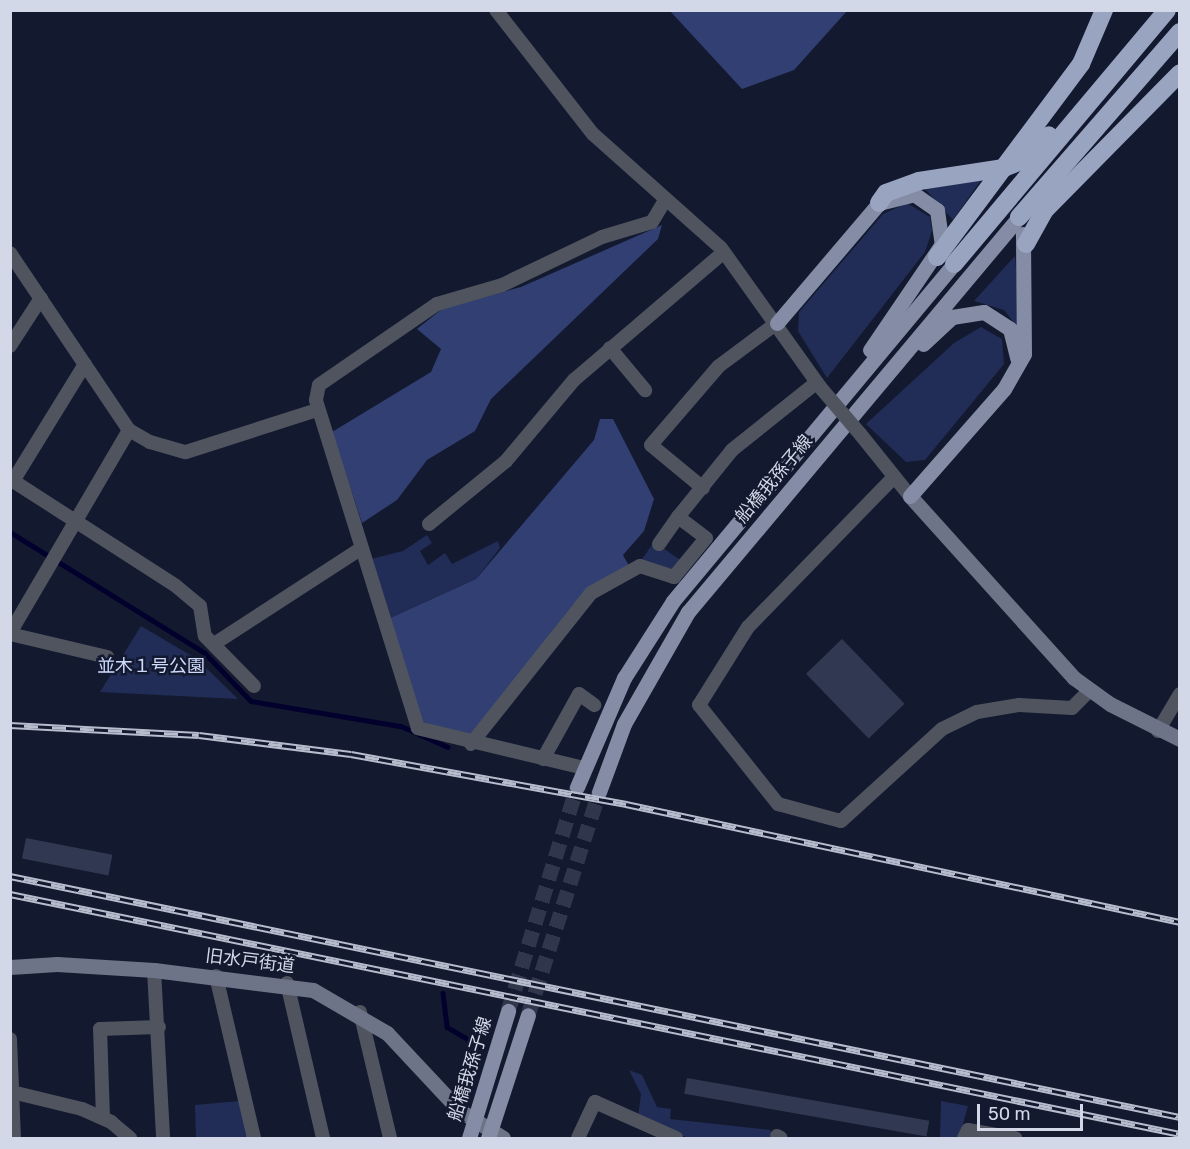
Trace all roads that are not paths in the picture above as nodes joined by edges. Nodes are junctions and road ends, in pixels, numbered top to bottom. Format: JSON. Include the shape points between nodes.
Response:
{"nodes":[{"id":1,"x":496,"y":10,"type":"edge"},
{"id":2,"x":1104,"y":10,"type":"edge"},
{"id":3,"x":1167,"y":10,"type":"edge"},
{"id":4,"x":1179,"y":32,"type":"edge"},
{"id":5,"x":1136,"y":47,"type":"junction"},
{"id":6,"x":1179,"y":73,"type":"edge"},
{"id":7,"x":1004,"y":168,"type":"junction"},
{"id":8,"x":665,"y":200,"type":"junction"},
{"id":9,"x":879,"y":203,"type":"junction"},
{"id":10,"x":1045,"y":210,"type":"junction"},
{"id":11,"x":1019,"y":217,"type":"junction"},
{"id":12,"x":1026,"y":244,"type":"junction"},
{"id":13,"x":724,"y":252,"type":"junction"},
{"id":14,"x":10,"y":253,"type":"edge"},
{"id":15,"x":945,"y":260,"type":"junction"},
{"id":16,"x":41,"y":298,"type":"junction"},
{"id":17,"x":777,"y":323,"type":"junction"},
{"id":18,"x":10,"y":346,"type":"edge"},
{"id":19,"x":610,"y":348,"type":"junction"},
{"id":20,"x":85,"y":364,"type":"junction"},
{"id":21,"x":1012,"y":376,"type":"junction"},
{"id":22,"x":818,"y":385,"type":"junction"},
{"id":23,"x":645,"y":390,"type":"dead end"},
{"id":24,"x":870,"y":394,"type":"junction"},
{"id":25,"x":317,"y":410,"type":"junction"},
{"id":26,"x":129,"y":430,"type":"junction"},
{"id":27,"x":893,"y":478,"type":"junction"},
{"id":28,"x":12,"y":480,"type":"edge"},
{"id":29,"x":703,"y":488,"type":"junction"},
{"id":30,"x":910,"y":496,"type":"junction"},
{"id":31,"x":678,"y":517,"type":"junction"},
{"id":32,"x":76,"y":520,"type":"junction"},
{"id":33,"x":429,"y":524,"type":"dead end"},
{"id":34,"x":712,"y":542,"type":"junction"},
{"id":35,"x":658,"y":543,"type":"dead end"},
{"id":36,"x":362,"y":548,"type":"junction"},
{"id":37,"x":10,"y":634,"type":"edge"},
{"id":38,"x":214,"y":644,"type":"junction"},
{"id":39,"x":107,"y":657,"type":"dead end"},
{"id":40,"x":254,"y":686,"type":"dead end"},
{"id":41,"x":1089,"y":691,"type":"junction"},
{"id":42,"x":1179,"y":694,"type":"edge"},
{"id":43,"x":594,"y":705,"type":"dead end"},
{"id":44,"x":1158,"y":730,"type":"junction"},
{"id":45,"x":1179,"y":739,"type":"edge"},
{"id":46,"x":471,"y":744,"type":"junction"},
{"id":47,"x":543,"y":759,"type":"junction"},
{"id":48,"x":584,"y":768,"type":"junction"},
{"id":49,"x":577,"y":787,"type":"tunnel mouth"},
{"id":50,"x":599,"y":792,"type":"tunnel mouth"},
{"id":51,"x":10,"y":967,"type":"edge"},
{"id":52,"x":154,"y":970,"type":"junction"},
{"id":53,"x":216,"y":976,"type":"junction"},
{"id":54,"x":287,"y":983,"type":"junction"},
{"id":55,"x":508,"y":1011,"type":"tunnel mouth"},
{"id":56,"x":360,"y":1012,"type":"junction"},
{"id":57,"x":528,"y":1015,"type":"tunnel mouth"},
{"id":58,"x":159,"y":1027,"type":"junction"},
{"id":59,"x":11,"y":1042,"type":"edge"},
{"id":60,"x":12,"y":1092,"type":"edge"},
{"id":61,"x":103,"y":1118,"type":"junction"},
{"id":62,"x":473,"y":1121,"type":"junction"},
{"id":63,"x":493,"y":1136,"type":"edge"},
{"id":64,"x":14,"y":1138,"type":"edge"},
{"id":65,"x":130,"y":1138,"type":"edge"},
{"id":66,"x":163,"y":1138,"type":"edge"},
{"id":67,"x":254,"y":1138,"type":"edge"},
{"id":68,"x":323,"y":1138,"type":"edge"},
{"id":69,"x":390,"y":1138,"type":"edge"},
{"id":70,"x":469,"y":1138,"type":"edge"},
{"id":71,"x":578,"y":1138,"type":"edge"},
{"id":72,"x":676,"y":1138,"type":"edge"},
{"id":73,"x":964,"y":1138,"type":"edge"},
{"id":74,"x":1015,"y":1138,"type":"edge"}],
"edges":[{"from":1,"to":8,"type":"street","via":[[593,134]]},
{"from":2,"to":7,"type":"highway","via":[[1081,64]]},
{"from":3,"to":5,"type":"highway"},
{"from":4,"to":11,"type":"highway"},
{"from":5,"to":7,"type":"highway","via":[[1108,67],[1033,152]]},
{"from":5,"to":15,"type":"highway"},
{"from":6,"to":10,"type":"highway"},
{"from":7,"to":9,"type":"highway","via":[[919,181],[886,193]]},
{"from":7,"to":15,"type":"highway"},
{"from":8,"to":13,"type":"street","via":[[691,216]]},
{"from":8,"to":25,"type":"street","via":[[652,222],[602,237],[502,285],[437,304],[319,384]]},
{"from":9,"to":15,"type":"main road","via":[[914,194],[931,204],[941,221]]},
{"from":9,"to":17,"type":"main road"},
{"from":10,"to":11,"type":"highway"},
{"from":10,"to":12,"type":"highway"},
{"from":11,"to":12,"type":"main road"},
{"from":11,"to":24,"type":"main road","name":"船橋我孫子線"},
{"from":12,"to":21,"type":"main road","via":[[1026,345]]},
{"from":13,"to":17,"type":"street"},
{"from":13,"to":19,"type":"street"},
{"from":14,"to":16,"type":"street"},
{"from":15,"to":34,"type":"main road","name":"船橋我孫子線","via":[[846,392]]},
{"from":16,"to":18,"type":"street"},
{"from":16,"to":20,"type":"street"},
{"from":17,"to":22,"type":"street"},
{"from":17,"to":29,"type":"street","via":[[719,366],[651,445]]},
{"from":19,"to":23,"type":"street"},
{"from":19,"to":33,"type":"street","via":[[574,380],[499,468]]},
{"from":20,"to":26,"type":"street"},
{"from":20,"to":28,"type":"street"},
{"from":21,"to":24,"type":"main road","via":[[1017,357],[1010,329],[999,317],[973,311],[952,317]]},
{"from":21,"to":30,"type":"main road"},
{"from":22,"to":27,"type":"street","bridge":true},
{"from":22,"to":29,"type":"street","via":[[732,450]]},
{"from":24,"to":50,"type":"main road","name":"船橋我孫子線","via":[[688,612],[624,724]]},
{"from":25,"to":26,"type":"street","via":[[186,452]]},
{"from":25,"to":36,"type":"street"},
{"from":26,"to":32,"type":"street"},
{"from":27,"to":30,"type":"street"},
{"from":27,"to":41,"type":"street","via":[[748,627],[699,705],[778,804],[841,821],[942,729],[977,712],[1009,707],[1072,708]]},
{"from":28,"to":32,"type":"street"},
{"from":29,"to":31,"type":"street"},
{"from":30,"to":41,"type":"street"},
{"from":31,"to":34,"type":"street"},
{"from":31,"to":35,"type":"street"},
{"from":32,"to":37,"type":"street"},
{"from":32,"to":38,"type":"street","via":[[200,606],[205,636]]},
{"from":34,"to":46,"type":"street","via":[[674,577],[640,566],[591,593]]},
{"from":34,"to":48,"type":"main road","name":"船橋我孫子線","via":[[647,638]]},
{"from":36,"to":38,"type":"street"},
{"from":36,"to":46,"type":"street","via":[[417,728]]},
{"from":37,"to":39,"type":"street"},
{"from":38,"to":40,"type":"street"},
{"from":41,"to":44,"type":"street"},
{"from":42,"to":44,"type":"street"},
{"from":43,"to":47,"type":"street","via":[[579,694]]},
{"from":44,"to":45,"type":"street"},
{"from":46,"to":47,"type":"street"},
{"from":47,"to":48,"type":"street"},
{"from":48,"to":49,"type":"main road","name":"船橋我孫子線"},
{"from":51,"to":52,"type":"street","name":"旧水戸街道","via":[[57,964]]},
{"from":52,"to":53,"type":"street","name":"旧水戸街道"},
{"from":52,"to":58,"type":"street"},
{"from":53,"to":54,"type":"street","name":"旧水戸街道"},
{"from":53,"to":67,"type":"street"},
{"from":54,"to":56,"type":"street","name":"旧水戸街道"},
{"from":54,"to":68,"type":"street"},
{"from":55,"to":62,"type":"main road","name":"船橋我孫子線"},
{"from":56,"to":62,"type":"street","name":"旧水戸街道","via":[[409,1051]]},
{"from":56,"to":69,"type":"street"},
{"from":57,"to":63,"type":"main road","name":"船橋我孫子線"},
{"from":58,"to":61,"type":"street","via":[[100,1029]]},
{"from":58,"to":66,"type":"street"},
{"from":59,"to":60,"type":"street"},
{"from":60,"to":61,"type":"street"},
{"from":60,"to":64,"type":"street"},
{"from":61,"to":65,"type":"street"},
{"from":62,"to":63,"type":"street","name":"旧水戸街道"},
{"from":62,"to":70,"type":"main road","name":"船橋我孫子線"},
{"from":71,"to":72,"type":"street","via":[[595,1102]]},
{"from":73,"to":74,"type":"street","via":[[969,1130]]}]}
